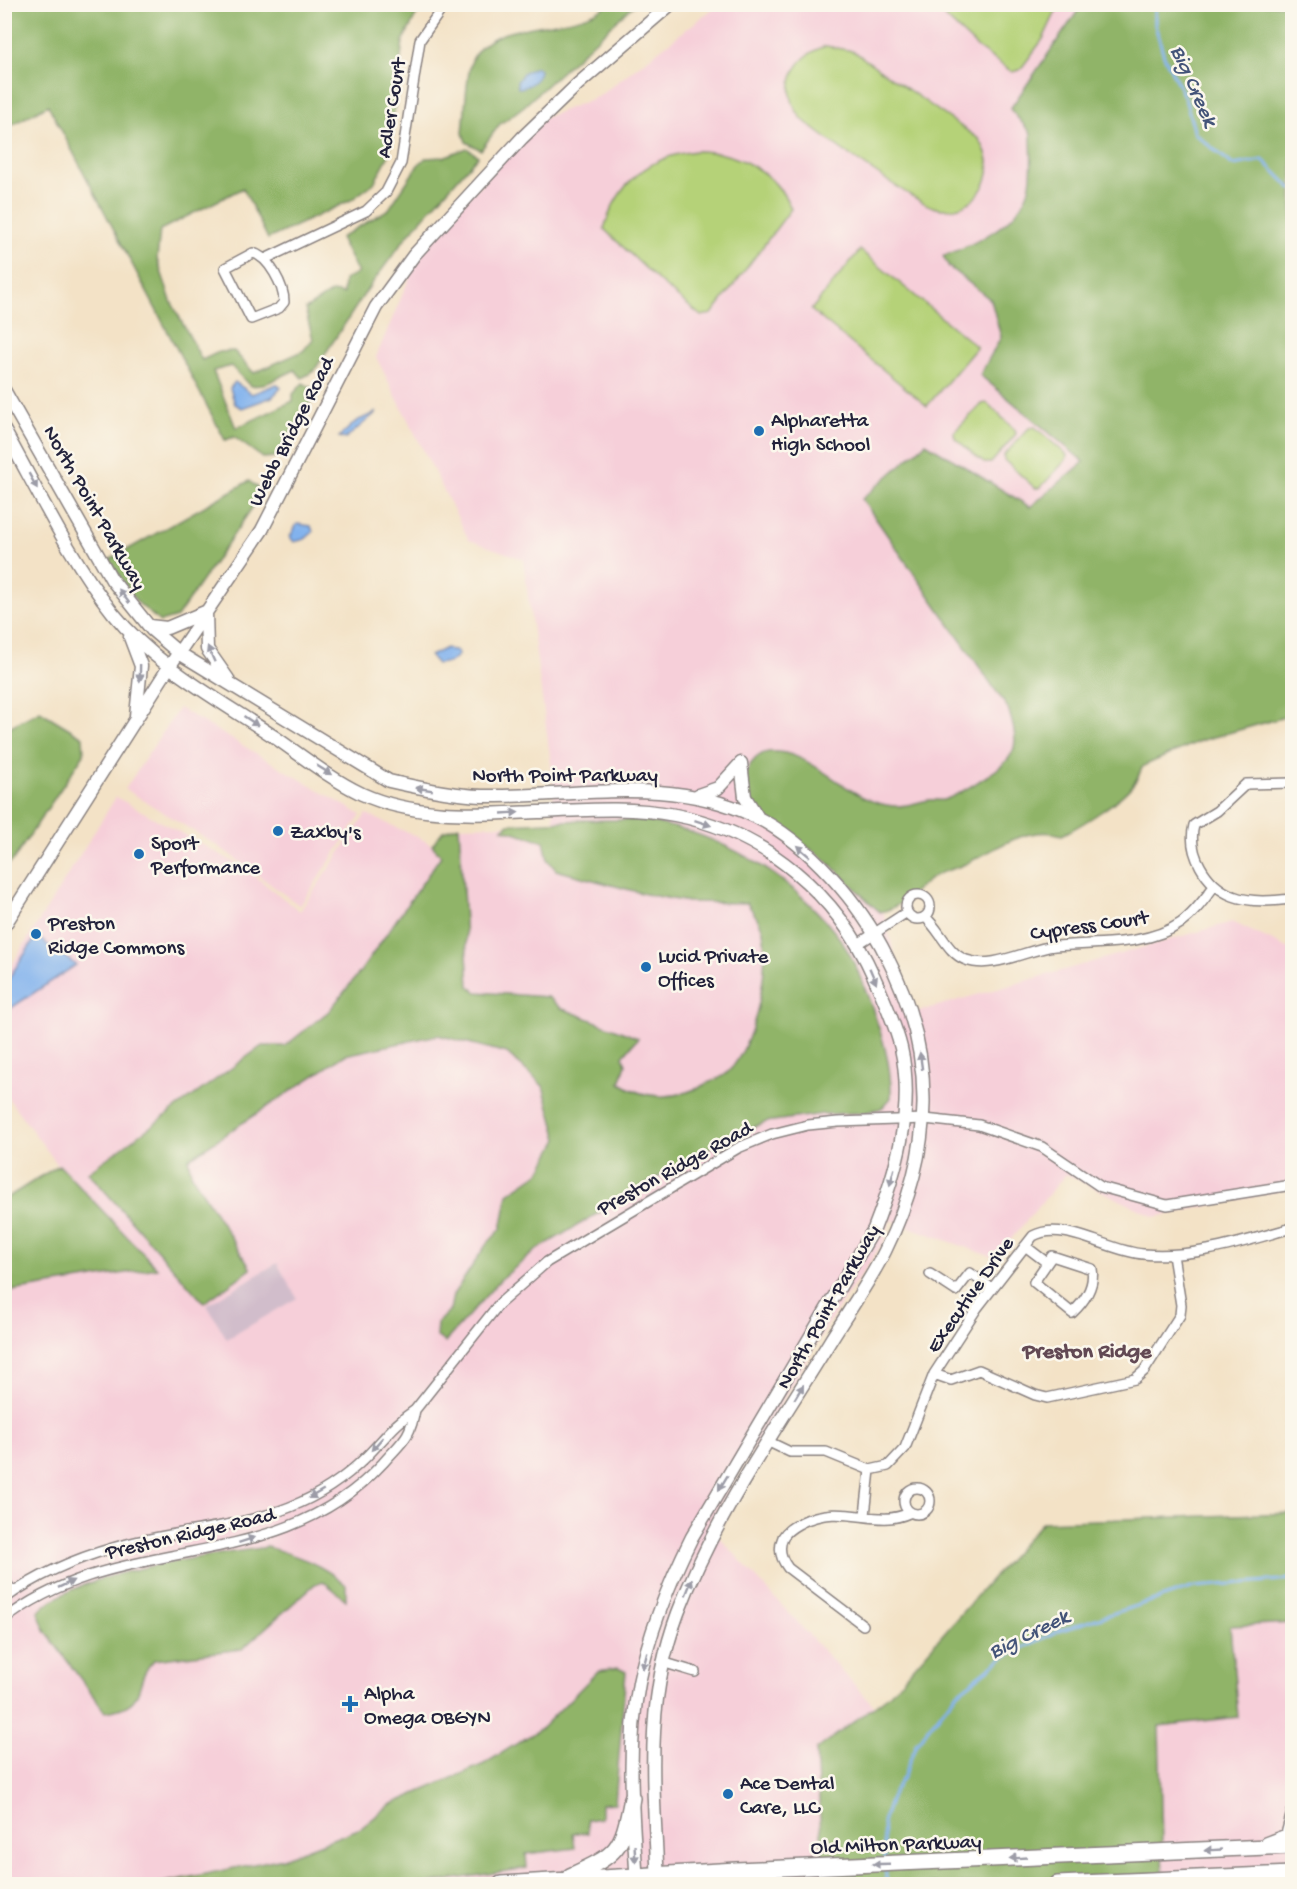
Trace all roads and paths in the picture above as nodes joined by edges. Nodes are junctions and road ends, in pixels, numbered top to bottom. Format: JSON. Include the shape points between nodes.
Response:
{"nodes":[{"id":1,"x":671,"y":4,"type":"edge"},
{"id":2,"x":439,"y":7,"type":"edge"},
{"id":3,"x":265,"y":259,"type":"junction"},
{"id":4,"x":4,"y":390,"type":"edge"},
{"id":5,"x":4,"y":430,"type":"edge"},
{"id":6,"x":207,"y":612,"type":"junction"},
{"id":7,"x":149,"y":626,"type":"junction"},
{"id":8,"x":125,"y":628,"type":"junction"},
{"id":9,"x":179,"y":653,"type":"junction"},
{"id":10,"x":169,"y":667,"type":"junction"},
{"id":11,"x":236,"y":688,"type":"junction"},
{"id":12,"x":135,"y":721,"type":"junction"},
{"id":13,"x":1293,"y":783,"type":"edge"},
{"id":14,"x":687,"y":795,"type":"junction"},
{"id":15,"x":762,"y":821,"type":"junction"},
{"id":16,"x":1215,"y":885,"type":"junction"},
{"id":17,"x":1293,"y":899,"type":"edge"},
{"id":18,"x":907,"y":912,"type":"junction"},
{"id":19,"x":925,"y":917,"type":"junction"},
{"id":20,"x":4,"y":926,"type":"edge"},
{"id":21,"x":876,"y":934,"type":"junction"},
{"id":22,"x":858,"y":944,"type":"junction"},
{"id":23,"x":925,"y":1119,"type":"junction"},
{"id":24,"x":903,"y":1120,"type":"junction"},
{"id":25,"x":1293,"y":1185,"type":"edge"},
{"id":26,"x":1293,"y":1228,"type":"edge"},
{"id":27,"x":1025,"y":1246,"type":"junction"},
{"id":28,"x":1173,"y":1255,"type":"junction"},
{"id":29,"x":1046,"y":1262,"type":"junction"},
{"id":30,"x":930,"y":1274,"type":"dead end"},
{"id":31,"x":992,"y":1288,"type":"junction"},
{"id":32,"x":934,"y":1374,"type":"junction"},
{"id":33,"x":415,"y":1410,"type":"junction"},
{"id":34,"x":769,"y":1442,"type":"junction"},
{"id":35,"x":870,"y":1470,"type":"junction"},
{"id":36,"x":909,"y":1513,"type":"dead end"},
{"id":37,"x":866,"y":1515,"type":"junction"},
{"id":38,"x":4,"y":1580,"type":"edge"},
{"id":39,"x":13,"y":1592,"type":"junction"},
{"id":40,"x":5,"y":1599,"type":"edge"},
{"id":41,"x":14,"y":1612,"type":"junction"},
{"id":42,"x":4,"y":1620,"type":"edge"},
{"id":43,"x":863,"y":1625,"type":"dead end"},
{"id":44,"x":662,"y":1662,"type":"junction"},
{"id":45,"x":695,"y":1672,"type":"dead end"},
{"id":46,"x":632,"y":1798,"type":"junction"},
{"id":47,"x":1293,"y":1815,"type":"edge"},
{"id":48,"x":1293,"y":1846,"type":"edge"},
{"id":49,"x":1241,"y":1849,"type":"junction"},
{"id":50,"x":1293,"y":1874,"type":"edge"},
{"id":51,"x":637,"y":1880,"type":"edge"},
{"id":52,"x":658,"y":1880,"type":"edge"},
{"id":53,"x":561,"y":1881,"type":"junction"},
{"id":54,"x":501,"y":1884,"type":"edge"},
{"id":55,"x":1057,"y":1884,"type":"edge"}],
"edges":[{"from":1,"to":6,"type":"street","name":"Webb Bridge Road","via":[[522,138],[414,255],[376,307],[262,530]]},
{"from":2,"to":3,"type":"street","name":"Adler Court","via":[[417,49],[403,152],[392,183],[366,211]]},
{"from":3,"to":3,"type":"street","name":"Adler Court","via":[[253,253],[225,268],[251,319],[279,308],[284,302]]},
{"from":7,"to":4,"type":"street","name":"North Point Parkway","one_way":true,"via":[[112,580]]},
{"from":5,"to":8,"type":"street","name":"North Point Parkway","one_way":true,"via":[[91,583]]},
{"from":6,"to":7,"type":"street","via":[[167,628]]},
{"from":6,"to":9,"type":"street","name":"Webb Bridge Road"},
{"from":11,"to":6,"type":"street","one_way":true,"via":[[207,649]]},
{"from":7,"to":9,"type":"street","name":"North Point Parkway"},
{"from":8,"to":10,"type":"street","name":"North Point Parkway"},
{"from":8,"to":12,"type":"street","one_way":true,"via":[[141,666]]},
{"from":9,"to":10,"type":"street","name":"Webb Bridge Road"},
{"from":9,"to":11,"type":"street","name":"North Point Parkway"},
{"from":10,"to":12,"type":"street","name":"Webb Bridge Road"},
{"from":10,"to":22,"type":"street","name":"North Point Parkway","one_way":true,"via":[[362,794],[397,806],[438,813],[481,814],[632,810],[673,814],[727,831],[787,864],[817,891]]},
{"from":14,"to":11,"type":"street","name":"North Point Parkway","one_way":true,"via":[[647,789],[482,796],[418,788],[389,781]]},
{"from":12,"to":20,"type":"street","name":"Webb Bridge Road"},
{"from":13,"to":16,"type":"street","via":[[1246,784],[1218,811],[1194,825],[1191,839],[1195,858]]},
{"from":14,"to":15,"type":"street","name":"North Point Parkway"},
{"from":14,"to":15,"type":"street","via":[[712,792],[741,763],[745,797]]},
{"from":21,"to":15,"type":"street","name":"North Point Parkway","one_way":true,"via":[[839,885],[798,847]]},
{"from":16,"to":17,"type":"street","via":[[1233,896],[1267,901]]},
{"from":16,"to":19,"type":"street","name":"Cypress Court","via":[[1181,923],[1158,933],[1119,942],[1055,946],[996,961],[964,959]]},
{"from":18,"to":19,"type":"street","via":[[915,919]]},
{"from":18,"to":19,"type":"street","name":"Cypress Court","via":[[908,900],[923,897],[930,906]]},
{"from":18,"to":21,"type":"street","name":"Cypress Court"},
{"from":21,"to":22,"type":"street","name":"Cypress Court"},
{"from":23,"to":21,"type":"street","name":"North Point Parkway","one_way":true,"via":[[918,1034],[900,982]]},
{"from":22,"to":24,"type":"street","name":"North Point Parkway","one_way":true,"via":[[901,1048]]},
{"from":23,"to":24,"type":"street","name":"Preston Ridge Road"},
{"from":23,"to":25,"type":"street","name":"Preston Ridge Road","via":[[979,1125],[1008,1133],[1042,1146],[1101,1187],[1167,1205]]},
{"from":34,"to":23,"type":"street","name":"North Point Parkway","one_way":true,"via":[[884,1253],[913,1178]]},
{"from":24,"to":33,"type":"street","name":"Preston Ridge Road","via":[[818,1124],[772,1134],[738,1148],[585,1237],[547,1262],[498,1304]]},
{"from":24,"to":46,"type":"street","name":"North Point Parkway","one_way":true,"via":[[892,1180],[874,1228],[673,1575],[639,1684],[632,1746]]},
{"from":26,"to":28,"type":"street","name":"Executive Drive"},
{"from":27,"to":28,"type":"street","name":"Executive Drive","via":[[1033,1236],[1049,1230],[1122,1250]]},
{"from":27,"to":29,"type":"street"},
{"from":27,"to":31,"type":"street","name":"Executive Drive"},
{"from":28,"to":32,"type":"street","via":[[1180,1315],[1135,1379],[1047,1398],[980,1370],[951,1380]]},
{"from":29,"to":29,"type":"street","via":[[1052,1256],[1092,1269],[1094,1279],[1072,1313],[1034,1282]]},
{"from":30,"to":31,"type":"street","via":[[956,1291],[970,1273]]},
{"from":31,"to":32,"type":"street","name":"Executive Drive"},
{"from":32,"to":35,"type":"street","name":"Executive Drive","via":[[905,1448],[888,1466]]},
{"from":33,"to":39,"type":"street","name":"Preston Ridge Road","one_way":true,"via":[[398,1421],[340,1479],[291,1507],[255,1520],[117,1546],[73,1562]]},
{"from":41,"to":33,"type":"street","name":"Preston Ridge Road","one_way":true,"via":[[77,1579],[153,1559],[232,1545],[298,1524],[336,1503],[371,1476],[411,1432]]},
{"from":34,"to":35,"type":"street","via":[[790,1452],[826,1452]]},
{"from":44,"to":34,"type":"street","name":"North Point Parkway","one_way":true,"via":[[692,1578]]},
{"from":35,"to":37,"type":"street"},
{"from":36,"to":37,"type":"street","via":[[890,1518]]},
{"from":37,"to":43,"type":"street","via":[[817,1515],[790,1528],[781,1543],[781,1556],[788,1568]]},
{"from":38,"to":39,"type":"street"},
{"from":39,"to":40,"type":"street","name":"Preston Ridge Road"},
{"from":40,"to":41,"type":"street"},
{"from":41,"to":42,"type":"street","name":"Preston Ridge Road"},
{"from":44,"to":45,"type":"street"},
{"from":44,"to":52,"type":"street","name":"North Point Parkway","via":[[652,1725]]},
{"from":46,"to":51,"type":"street","name":"North Point Parkway","one_way":true},
{"from":46,"to":53,"type":"highway","via":[[626,1829],[616,1850]]},
{"from":47,"to":49,"type":"street","via":[[1292,1812],[1283,1835]]},
{"from":48,"to":49,"type":"highway","name":"Old Milton Parkway"},
{"from":49,"to":52,"type":"highway","name":"Old Milton Parkway","one_way":true,"via":[[825,1867]]},
{"from":50,"to":55,"type":"highway"},
{"from":51,"to":52,"type":"highway","name":"Old Milton Parkway"},
{"from":51,"to":53,"type":"highway","name":"Old Milton Parkway"},
{"from":53,"to":54,"type":"highway","name":"Old Milton Parkway"}]}
